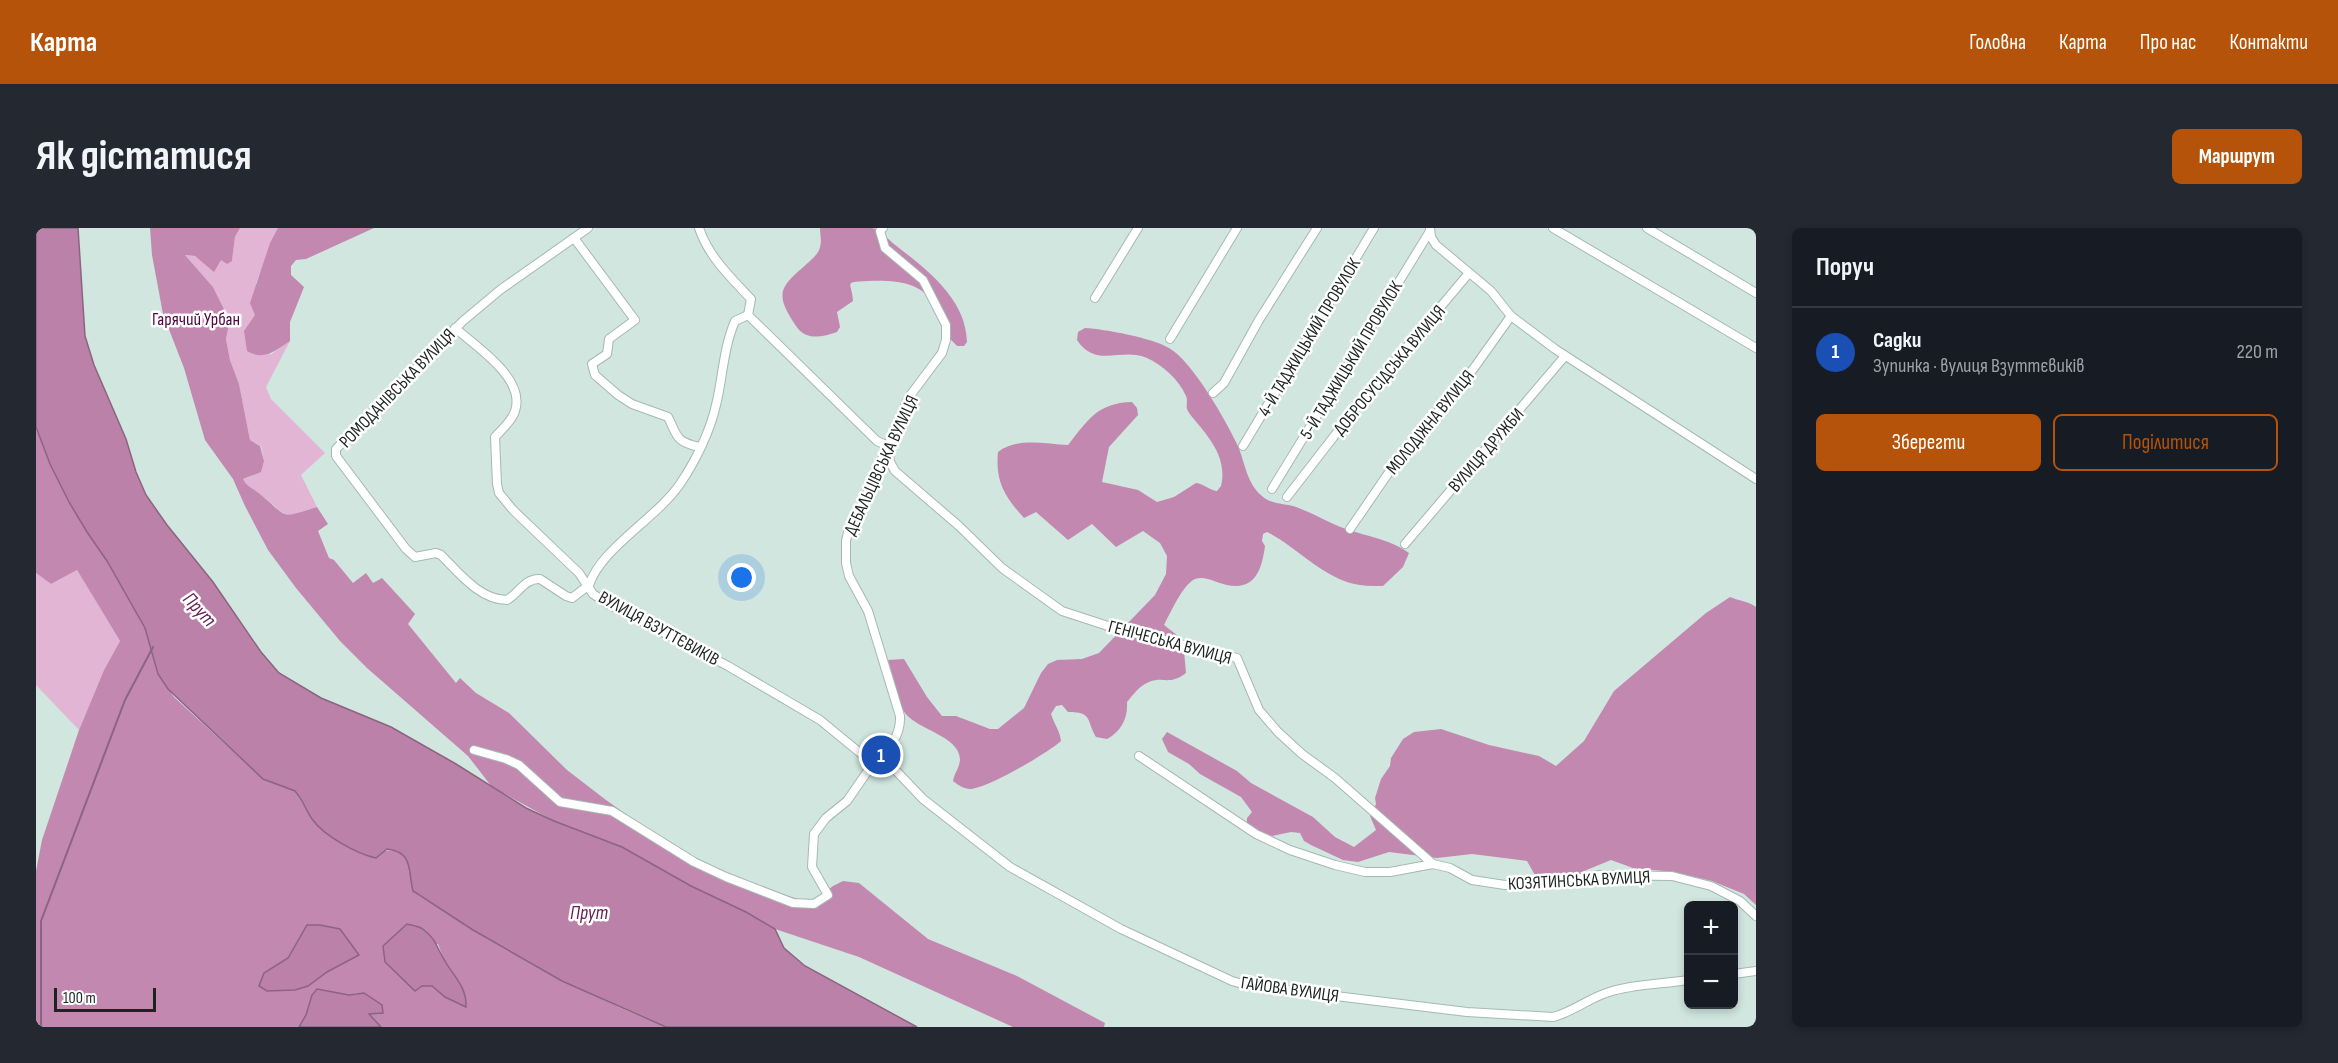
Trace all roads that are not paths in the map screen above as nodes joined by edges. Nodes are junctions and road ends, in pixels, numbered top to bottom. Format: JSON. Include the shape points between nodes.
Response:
{"nodes":[{"id":1,"x":588,"y":228,"type":"edge"},
{"id":2,"x":699,"y":228,"type":"edge"},
{"id":3,"x":883,"y":228,"type":"edge"},
{"id":4,"x":1138,"y":228,"type":"edge"},
{"id":5,"x":1236,"y":228,"type":"edge"},
{"id":6,"x":1317,"y":228,"type":"edge"},
{"id":7,"x":1374,"y":228,"type":"edge"},
{"id":8,"x":1553,"y":228,"type":"edge"},
{"id":9,"x":1647,"y":228,"type":"edge"},
{"id":10,"x":1430,"y":229,"type":"edge"},
{"id":11,"x":574,"y":238,"type":"junction"},
{"id":12,"x":1469,"y":273,"type":"junction"},
{"id":13,"x":1756,"y":293,"type":"edge"},
{"id":14,"x":1095,"y":298,"type":"dead end"},
{"id":15,"x":748,"y":315,"type":"junction"},
{"id":16,"x":1511,"y":316,"type":"junction"},
{"id":17,"x":455,"y":328,"type":"junction"},
{"id":18,"x":1170,"y":339,"type":"dead end"},
{"id":19,"x":1756,"y":348,"type":"edge"},
{"id":20,"x":1566,"y":356,"type":"junction"},
{"id":21,"x":1213,"y":393,"type":"dead end"},
{"id":22,"x":888,"y":446,"type":"junction"},
{"id":23,"x":1243,"y":446,"type":"dead end"},
{"id":24,"x":699,"y":447,"type":"junction"},
{"id":25,"x":1756,"y":479,"type":"edge"},
{"id":26,"x":1272,"y":489,"type":"dead end"},
{"id":27,"x":1287,"y":497,"type":"dead end"},
{"id":28,"x":1350,"y":528,"type":"dead end"},
{"id":29,"x":1405,"y":544,"type":"dead end"},
{"id":30,"x":589,"y":585,"type":"junction"},
{"id":31,"x":474,"y":750,"type":"dead end"},
{"id":32,"x":1139,"y":756,"type":"dead end"},
{"id":33,"x":878,"y":759,"type":"junction"},
{"id":34,"x":1433,"y":864,"type":"junction"},
{"id":35,"x":1756,"y":916,"type":"edge"},
{"id":36,"x":1756,"y":971,"type":"edge"},
{"id":37,"x":1738,"y":973,"type":"edge"},
{"id":38,"x":1684,"y":981,"type":"edge"}],
"edges":[{"from":1,"to":11,"type":"street","name":"РОМОДАНІВСЬКА ВУЛИЦЯ"},
{"from":2,"to":15,"type":"street","via":[[716,262],[751,299]]},
{"from":3,"to":22,"type":"street","name":"ДЕБАЛЬЦІВСЬКА ВУЛИЦЯ","via":[[880,231],[885,248],[922,280],[946,325],[942,353],[909,397]]},
{"from":4,"to":14,"type":"street"},
{"from":5,"to":18,"type":"street"},
{"from":6,"to":21,"type":"street","via":[[1224,383]]},
{"from":7,"to":23,"type":"street","name":"4-Й ТАДЖИЦЬКИЙ ПРОВУЛОК"},
{"from":8,"to":19,"type":"street"},
{"from":9,"to":13,"type":"street"},
{"from":10,"to":12,"type":"street","via":[[1436,245]]},
{"from":10,"to":26,"type":"street","name":"5-Й ТАДЖИЦЬКИЙ ПРОВУЛОК"},
{"from":11,"to":17,"type":"street","name":"РОМОДАНІВСЬКА ВУЛИЦЯ","via":[[500,290]]},
{"from":11,"to":24,"type":"street","via":[[635,320],[609,339],[607,354],[592,364],[595,375],[632,404],[668,417],[683,443]]},
{"from":12,"to":16,"type":"street","via":[[1491,291]]},
{"from":12,"to":27,"type":"street","name":"ДОБРОСУСІДСЬКА ВУЛИЦЯ"},
{"from":15,"to":22,"type":"street","via":[[877,441]]},
{"from":15,"to":24,"type":"street","name":"ВУЛИЦЯ ВЗУТТЄВИКІВ","via":[[735,321],[731,330],[716,406]]},
{"from":16,"to":20,"type":"street"},
{"from":16,"to":28,"type":"street","name":"МОЛОДІЖНА ВУЛИЦЯ","via":[[1474,368],[1394,465]]},
{"from":17,"to":30,"type":"street","via":[[502,370],[517,398],[515,412],[495,437],[499,493]]},
{"from":17,"to":30,"type":"street","name":"РОМОДАНІВСЬКА ВУЛИЦЯ","via":[[336,449],[336,456],[406,549],[415,557],[441,555],[489,596],[507,600],[535,579],[572,598]]},
{"from":20,"to":25,"type":"street"},
{"from":20,"to":29,"type":"street","name":"ВУЛИЦЯ ДРУЖБИ"},
{"from":22,"to":33,"type":"street","name":"ДЕБАЛЬЦІВСЬКА ВУЛИЦЯ","via":[[846,541],[849,576],[868,611],[900,716],[899,732]]},
{"from":22,"to":34,"type":"street","name":"ГЕНІЧЕСЬКА ВУЛИЦЯ","via":[[890,462],[910,486],[1002,568],[1062,611],[1237,658],[1260,710],[1278,732]]},
{"from":24,"to":30,"type":"street","name":"ВУЛИЦЯ ВЗУТТЄВИКІВ","via":[[679,485],[660,508],[606,557]]},
{"from":30,"to":33,"type":"street","name":"ВУЛИЦЯ ВЗУТТЄВИКІВ","via":[[593,594],[608,604],[728,666],[820,720],[859,752]]},
{"from":31,"to":33,"type":"street","name":"ДЕБАЛЬЦІВСЬКА ВУЛИЦЯ","via":[[519,765],[560,802],[612,811],[694,862],[806,905],[828,895],[812,867],[814,834],[847,801]]},
{"from":32,"to":34,"type":"street","via":[[1256,834],[1290,850],[1365,872]]},
{"from":33,"to":38,"type":"street","name":"ГАЙОВА ВУЛИЦЯ","via":[[1010,867],[1121,929],[1246,985],[1467,1012],[1553,1017],[1611,991]]},
{"from":34,"to":35,"type":"street","name":"КОЗЯТИНСЬКА ВУЛИЦЯ","via":[[1472,880],[1505,885],[1536,885],[1600,875],[1672,876],[1711,886],[1740,901]]},
{"from":36,"to":37,"type":"street"}]}
